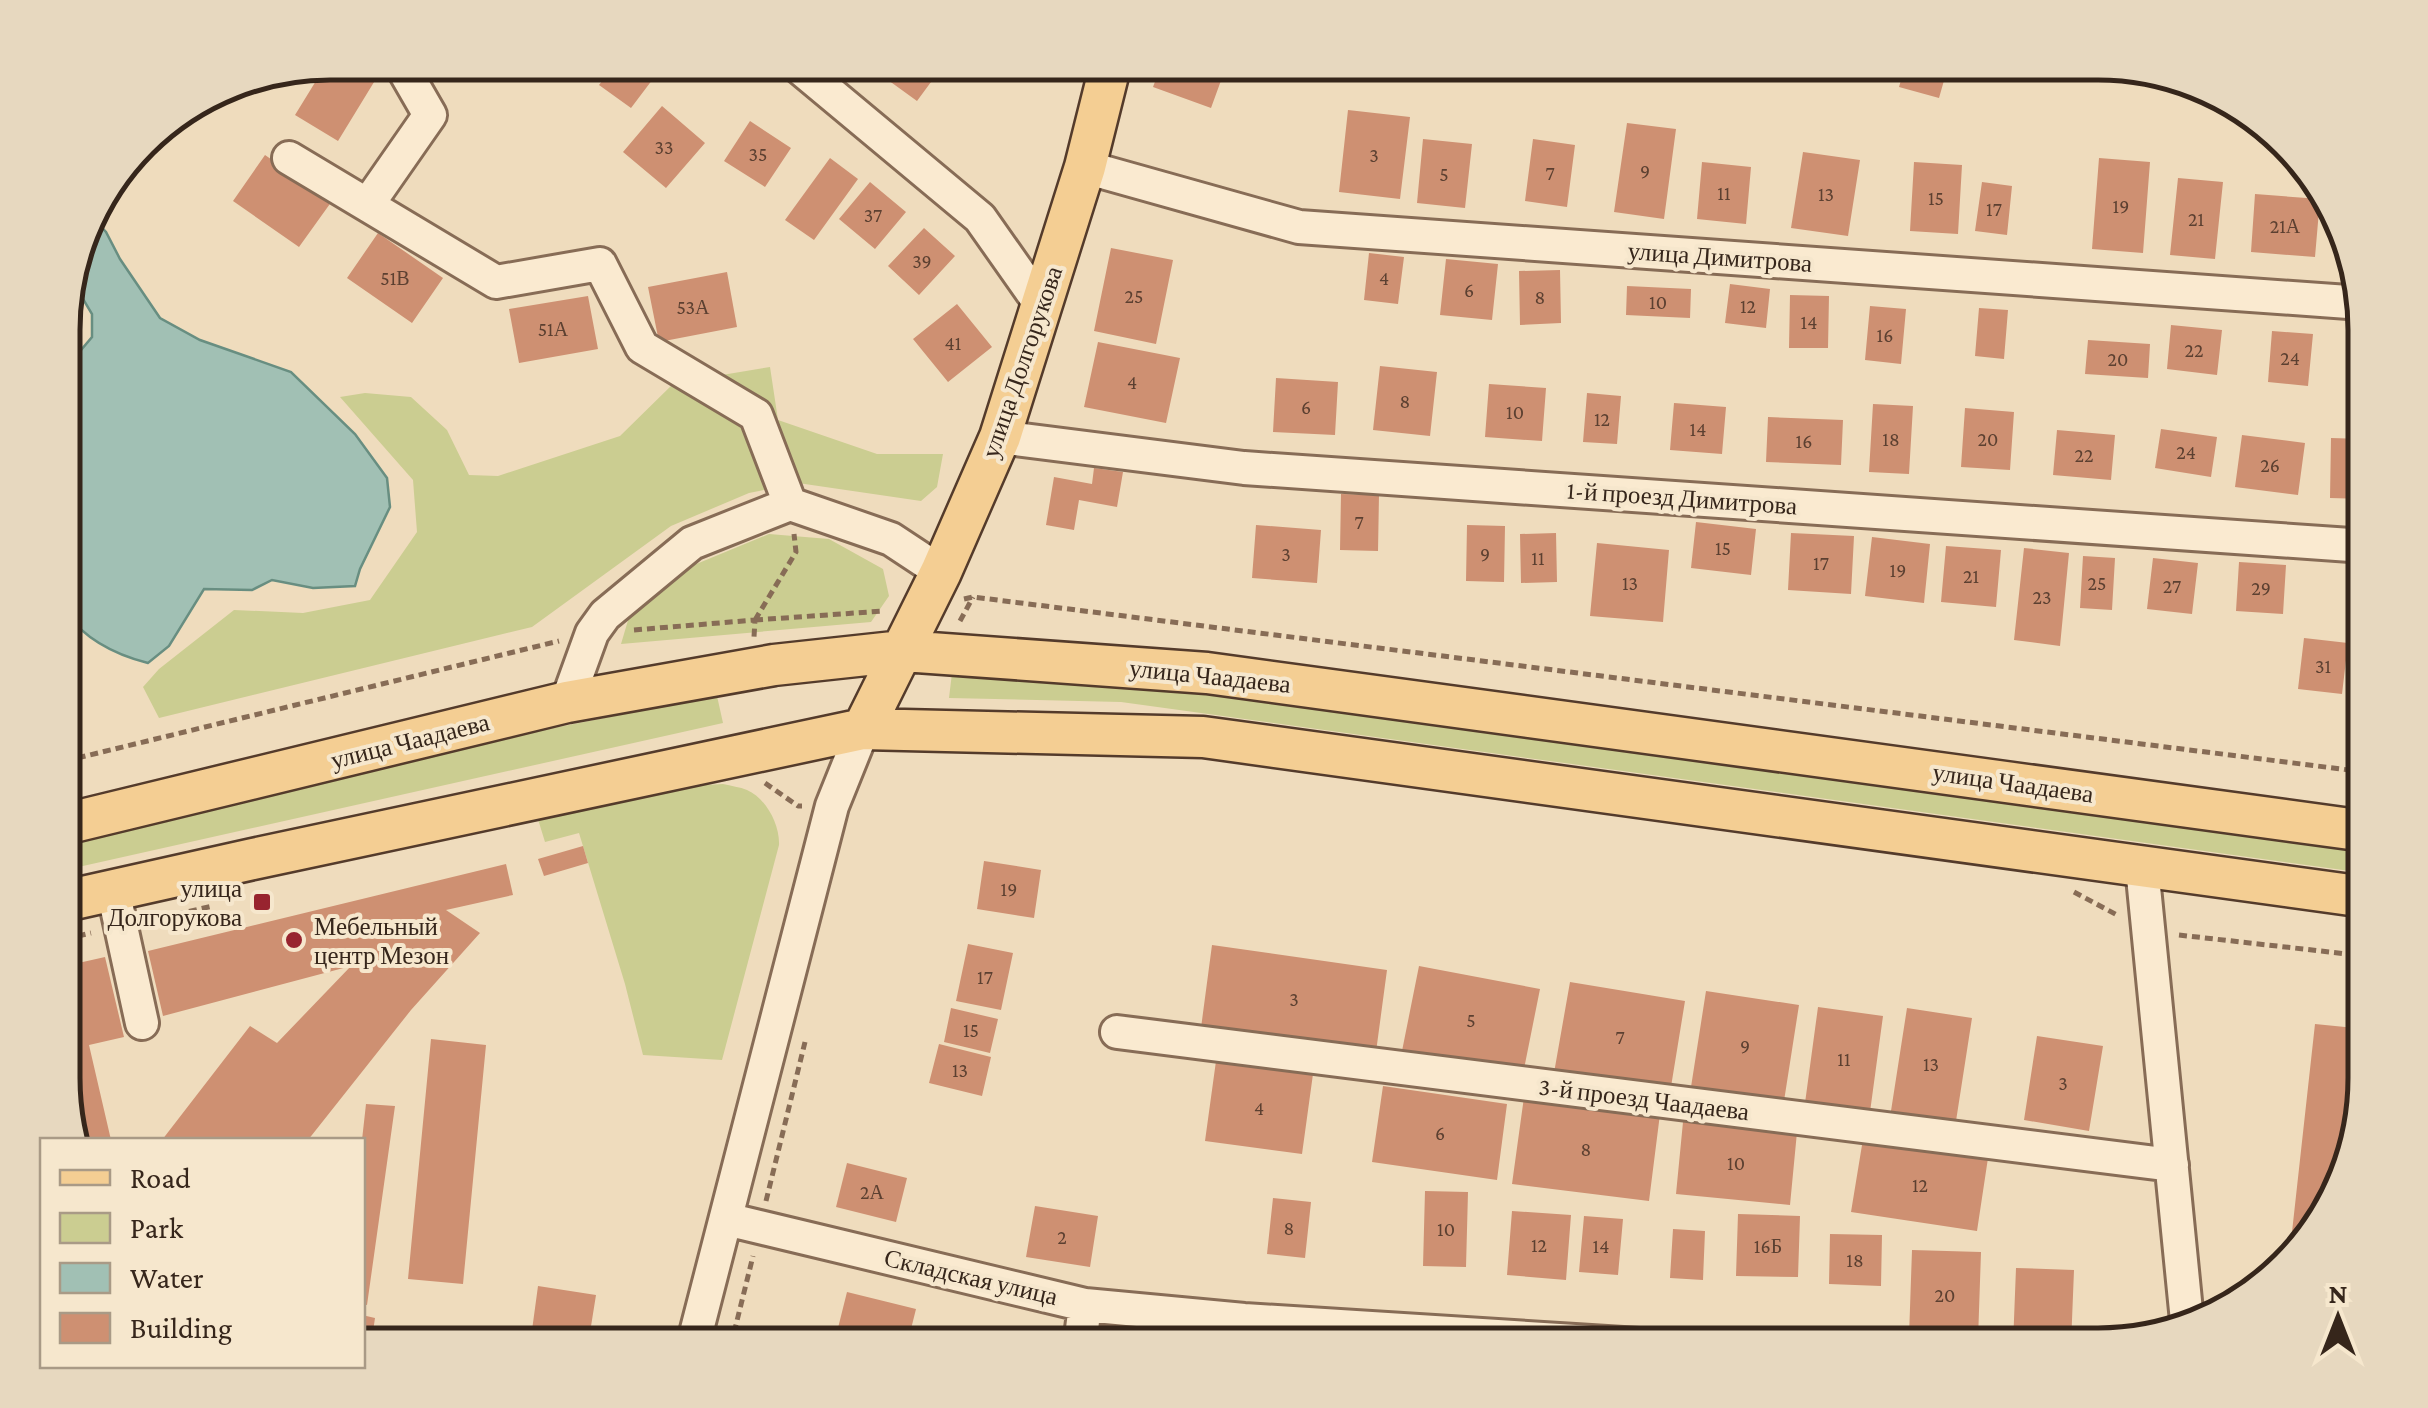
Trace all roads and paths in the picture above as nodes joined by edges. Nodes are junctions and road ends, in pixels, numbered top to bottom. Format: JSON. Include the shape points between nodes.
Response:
{"nodes":[{"id":1,"x":411,"y":81,"type":"edge"},
{"id":2,"x":816,"y":81,"type":"edge"},
{"id":3,"x":1107,"y":81,"type":"edge"},
{"id":4,"x":289,"y":158,"type":"dead end"},
{"id":5,"x":1085,"y":167,"type":"junction"},
{"id":6,"x":368,"y":204,"type":"junction"},
{"id":7,"x":2346,"y":302,"type":"edge"},
{"id":8,"x":1042,"y":306,"type":"junction"},
{"id":9,"x":1000,"y":437,"type":"junction"},
{"id":10,"x":790,"y":504,"type":"junction"},
{"id":11,"x":2347,"y":545,"type":"edge"},
{"id":12,"x":941,"y":572,"type":"junction"},
{"id":13,"x":923,"y":608,"type":"junction"},
{"id":14,"x":755,"y":620,"type":"junction"},
{"id":15,"x":592,"y":633,"type":"junction"},
{"id":16,"x":903,"y":651,"type":"junction"},
{"id":17,"x":751,"y":669,"type":"junction"},
{"id":18,"x":567,"y":702,"type":"junction"},
{"id":19,"x":863,"y":729,"type":"junction"},
{"id":20,"x":80,"y":757,"type":"edge"},
{"id":21,"x":2347,"y":770,"type":"edge"},
{"id":22,"x":80,"y":820,"type":"edge"},
{"id":23,"x":2347,"y":829,"type":"edge"},
{"id":24,"x":2142,"y":866,"type":"junction"},
{"id":25,"x":2066,"y":888,"type":"dead end"},
{"id":26,"x":113,"y":890,"type":"junction"},
{"id":27,"x":2347,"y":894,"type":"edge"},
{"id":28,"x":80,"y":898,"type":"edge"},
{"id":29,"x":2148,"y":931,"type":"junction"},
{"id":30,"x":2347,"y":954,"type":"edge"},
{"id":31,"x":142,"y":1023,"type":"dead end"},
{"id":32,"x":1117,"y":1032,"type":"dead end"},
{"id":33,"x":806,"y":1042,"type":"dead end"},
{"id":34,"x":2172,"y":1165,"type":"junction"},
{"id":35,"x":726,"y":1219,"type":"junction"},
{"id":36,"x":760,"y":1227,"type":"junction"},
{"id":37,"x":1085,"y":1305,"type":"junction"},
{"id":38,"x":2186,"y":1312,"type":"edge"},
{"id":39,"x":1244,"y":1320,"type":"junction"},
{"id":40,"x":1254,"y":1327,"type":"edge"},
{"id":41,"x":1361,"y":1327,"type":"edge"},
{"id":42,"x":698,"y":1328,"type":"edge"},
{"id":43,"x":735,"y":1328,"type":"edge"},
{"id":44,"x":1082,"y":1328,"type":"edge"}],
"edges":[{"from":1,"to":6,"type":"street","via":[[430,115]]},
{"from":2,"to":8,"type":"street","via":[[980,218]]},
{"from":3,"to":5,"type":"main road","name":"улица Долгорукова"},
{"from":4,"to":6,"type":"street"},
{"from":5,"to":7,"type":"street","name":"улица Димитрова","via":[[1299,227]]},
{"from":5,"to":8,"type":"main road","name":"улица Долгорукова"},
{"from":6,"to":10,"type":"street","via":[[496,282],[600,264],[642,347],[756,415]]},
{"from":8,"to":9,"type":"main road","name":"улица Долгорукова"},
{"from":9,"to":11,"type":"street","name":"1-й проезд Димитрова","via":[[1244,468]]},
{"from":9,"to":12,"type":"main road","name":"улица Долгорукова"},
{"from":10,"to":12,"type":"street","via":[[892,539]]},
{"from":10,"to":14,"type":"path","via":[[796,552]]},
{"from":10,"to":15,"type":"street","via":[[692,543]]},
{"from":12,"to":13,"type":"main road","name":"улица Долгорукова"},
{"from":13,"to":14,"type":"path"},
{"from":13,"to":16,"type":"main road","name":"улица Долгорукова"},
{"from":13,"to":21,"type":"path","via":[[973,597]]},
{"from":14,"to":15,"type":"path"},
{"from":14,"to":17,"type":"path"},
{"from":15,"to":18,"type":"street"},
{"from":15,"to":20,"type":"path"},
{"from":16,"to":17,"type":"main road","name":"улица Чаадаева"},
{"from":16,"to":19,"type":"main road","name":"улица Долгорукова"},
{"from":16,"to":23,"type":"main road","name":"улица Чаадаева","via":[[1206,672]]},
{"from":17,"to":18,"type":"main road","name":"улица Чаадаева"},
{"from":18,"to":22,"type":"main road","name":"улица Чаадаева"},
{"from":19,"to":24,"type":"main road","via":[[1204,737]]},
{"from":19,"to":26,"type":"main road"},
{"from":19,"to":35,"type":"street","via":[[832,806]]},
{"from":24,"to":27,"type":"main road"},
{"from":24,"to":29,"type":"street"},
{"from":25,"to":29,"type":"path"},
{"from":26,"to":28,"type":"main road"},
{"from":26,"to":31,"type":"street"},
{"from":29,"to":30,"type":"path"},
{"from":29,"to":34,"type":"street"},
{"from":32,"to":34,"type":"street","name":"3-й проезд Чаадаева"},
{"from":33,"to":36,"type":"path"},
{"from":34,"to":38,"type":"street"},
{"from":35,"to":36,"type":"street","name":"Складская улица"},
{"from":35,"to":42,"type":"street"},
{"from":36,"to":37,"type":"street","name":"Складская улица"},
{"from":36,"to":43,"type":"path"},
{"from":37,"to":39,"type":"street","name":"Складская улица"},
{"from":37,"to":44,"type":"street"},
{"from":39,"to":40,"type":"street"},
{"from":39,"to":41,"type":"street","name":"Складская улица"}]}
